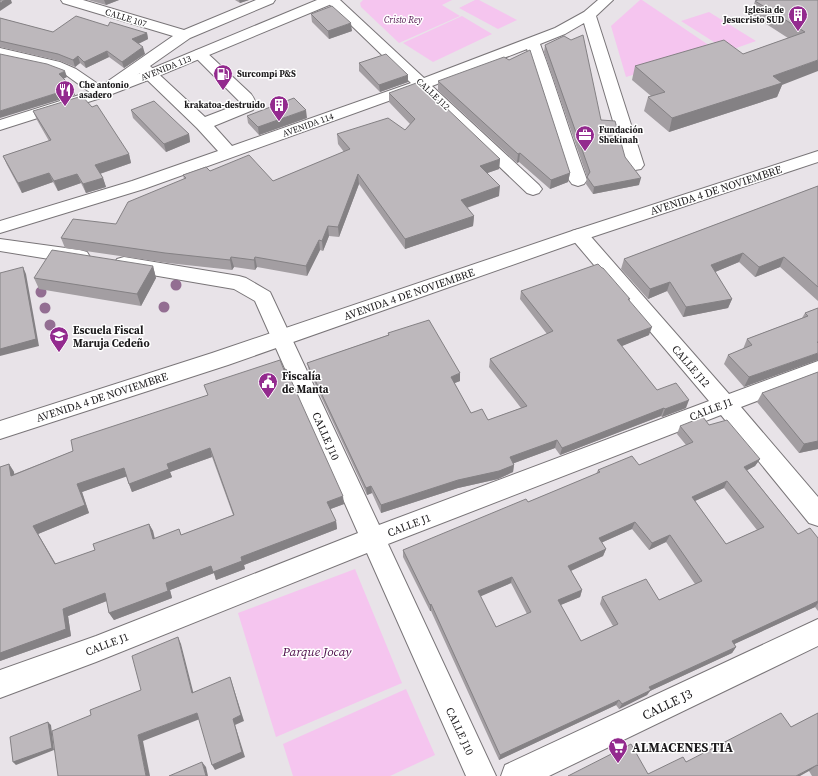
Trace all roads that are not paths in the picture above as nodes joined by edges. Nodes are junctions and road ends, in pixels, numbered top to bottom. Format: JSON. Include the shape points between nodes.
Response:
{"nodes":[{"id":1,"x":68,"y":0,"type":"edge"},
{"id":2,"x":268,"y":0,"type":"edge"},
{"id":3,"x":329,"y":0,"type":"edge"},
{"id":4,"x":332,"y":0,"type":"edge"},
{"id":5,"x":606,"y":0,"type":"edge"},
{"id":6,"x":590,"y":15,"type":"junction"},
{"id":7,"x":185,"y":35,"type":"junction"},
{"id":8,"x":532,"y":42,"type":"junction"},
{"id":9,"x":0,"y":53,"type":"edge"},
{"id":10,"x":200,"y":54,"type":"junction"},
{"id":11,"x":146,"y":70,"type":"junction"},
{"id":12,"x":422,"y":84,"type":"junction"},
{"id":13,"x":101,"y":93,"type":"junction"},
{"id":14,"x":203,"y":124,"type":"junction"},
{"id":15,"x":0,"y":125,"type":"edge"},
{"id":16,"x":230,"y":153,"type":"junction"},
{"id":17,"x":818,"y":156,"type":"edge"},
{"id":18,"x":635,"y":165,"type":"dead end"},
{"id":19,"x":578,"y":180,"type":"dead end"},
{"id":20,"x":533,"y":188,"type":"dead end"},
{"id":21,"x":0,"y":227,"type":"edge"},
{"id":22,"x":579,"y":235,"type":"junction"},
{"id":23,"x":0,"y":245,"type":"edge"},
{"id":24,"x":282,"y":337,"type":"junction"},
{"id":25,"x":818,"y":369,"type":"edge"},
{"id":26,"x":725,"y":404,"type":"junction"},
{"id":27,"x":0,"y":430,"type":"edge"},
{"id":28,"x":818,"y":515,"type":"edge"},
{"id":29,"x":372,"y":539,"type":"junction"},
{"id":30,"x":818,"y":632,"type":"edge"},
{"id":31,"x":0,"y":684,"type":"edge"},
{"id":32,"x":480,"y":776,"type":"edge"},
{"id":33,"x":516,"y":776,"type":"edge"}],
"edges":[{"from":1,"to":7,"type":"street","name":"CALLE 107"},
{"from":2,"to":7,"type":"street","via":[[236,7]]},
{"from":3,"to":10,"type":"street","name":"AVENIDA 113"},
{"from":4,"to":12,"type":"street","name":"CALLE J12"},
{"from":5,"to":6,"type":"street","name":"AVENIDA 114"},
{"from":6,"to":8,"type":"street","name":"AVENIDA 114"},
{"from":6,"to":18,"type":"street"},
{"from":7,"to":11,"type":"street"},
{"from":8,"to":12,"type":"street","name":"AVENIDA 114"},
{"from":8,"to":19,"type":"street"},
{"from":9,"to":13,"type":"street","via":[[55,65],[71,72]]},
{"from":10,"to":11,"type":"street","name":"AVENIDA 113"},
{"from":10,"to":14,"type":"street","via":[[247,101],[247,107]]},
{"from":11,"to":13,"type":"street","name":"AVENIDA 113"},
{"from":11,"to":14,"type":"street"},
{"from":12,"to":16,"type":"street","name":"AVENIDA 114"},
{"from":12,"to":20,"type":"street","name":"CALLE J12"},
{"from":13,"to":15,"type":"street","name":"AVENIDA 113"},
{"from":14,"to":16,"type":"street"},
{"from":16,"to":21,"type":"street","name":"AVENIDA 114","via":[[138,185]]},
{"from":17,"to":22,"type":"street","name":"AVENIDA 4 DE NOVIEMBRE"},
{"from":22,"to":24,"type":"street","name":"AVENIDA 4 DE NOVIEMBRE"},
{"from":22,"to":26,"type":"street","name":"CALLE J12"},
{"from":23,"to":24,"type":"street","name":"CALLE J10","via":[[239,283],[263,297]]},
{"from":24,"to":27,"type":"street","name":"AVENIDA 4 DE NOVIEMBRE"},
{"from":24,"to":29,"type":"street","name":"CALLE J10"},
{"from":25,"to":26,"type":"street","name":"CALLE J1"},
{"from":26,"to":28,"type":"street","name":"CALLE J12"},
{"from":26,"to":29,"type":"street","name":"CALLE J1"},
{"from":29,"to":31,"type":"street","name":"CALLE J1","via":[[96,649]]},
{"from":29,"to":32,"type":"street","name":"CALLE J10"},
{"from":30,"to":33,"type":"street","name":"CALLE J3"}]}
